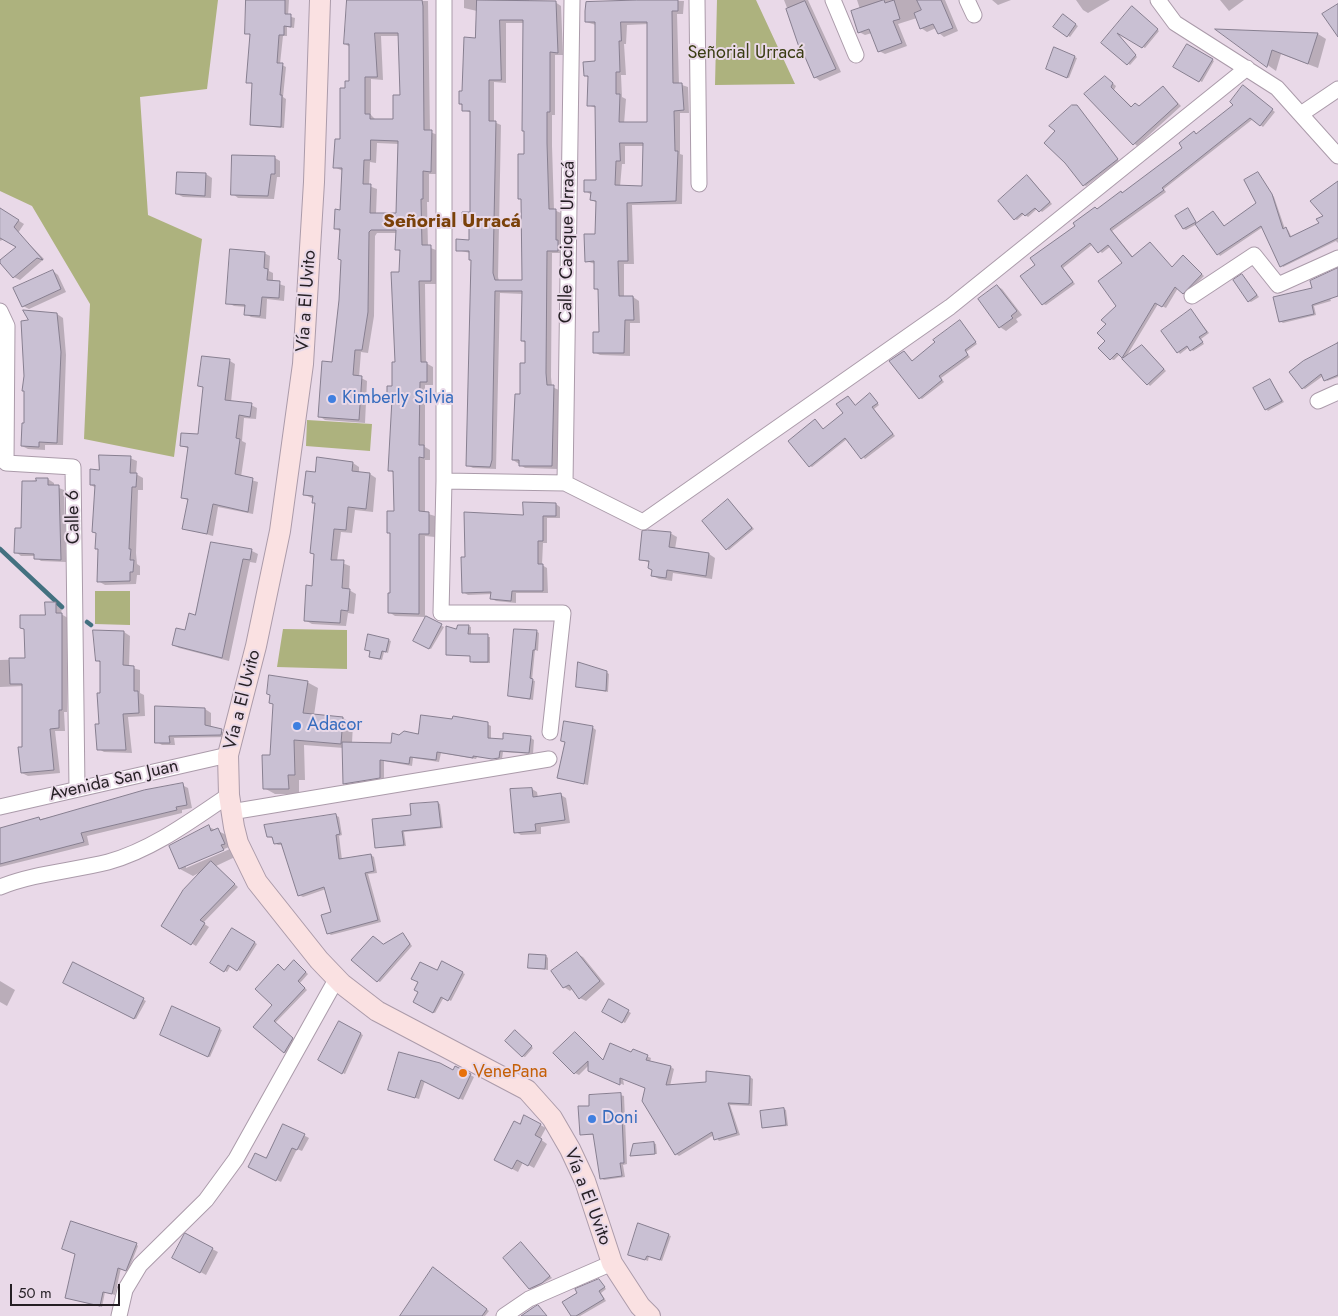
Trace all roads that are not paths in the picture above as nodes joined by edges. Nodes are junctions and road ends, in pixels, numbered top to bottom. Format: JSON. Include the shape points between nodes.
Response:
{"nodes":[{"id":1,"x":320,"y":0,"type":"edge"},
{"id":2,"x":444,"y":0,"type":"edge"},
{"id":3,"x":572,"y":0,"type":"edge"},
{"id":4,"x":697,"y":0,"type":"edge"},
{"id":5,"x":833,"y":0,"type":"edge"},
{"id":6,"x":968,"y":0,"type":"edge"},
{"id":7,"x":1162,"y":1,"type":"edge"},
{"id":8,"x":974,"y":15,"type":"dead end"},
{"id":9,"x":856,"y":55,"type":"dead end"},
{"id":10,"x":1246,"y":68,"type":"junction"},
{"id":11,"x":1338,"y":89,"type":"edge"},
{"id":12,"x":1300,"y":114,"type":"junction"},
{"id":13,"x":1338,"y":156,"type":"edge"},
{"id":14,"x":699,"y":184,"type":"dead end"},
{"id":15,"x":1338,"y":258,"type":"edge"},
{"id":16,"x":1192,"y":296,"type":"dead end"},
{"id":17,"x":0,"y":311,"type":"edge"},
{"id":18,"x":1338,"y":392,"type":"edge"},
{"id":19,"x":1318,"y":402,"type":"dead end"},
{"id":20,"x":444,"y":481,"type":"junction"},
{"id":21,"x":565,"y":483,"type":"junction"},
{"id":22,"x":550,"y":732,"type":"dead end"},
{"id":23,"x":228,"y":755,"type":"junction"},
{"id":24,"x":549,"y":759,"type":"dead end"},
{"id":25,"x":77,"y":789,"type":"junction"},
{"id":26,"x":230,"y":804,"type":"junction"},
{"id":27,"x":0,"y":807,"type":"edge"},
{"id":28,"x":0,"y":887,"type":"edge"},
{"id":29,"x":337,"y":978,"type":"junction"},
{"id":30,"x":612,"y":1263,"type":"junction"},
{"id":31,"x":119,"y":1316,"type":"edge"},
{"id":32,"x":504,"y":1316,"type":"edge"},
{"id":33,"x":650,"y":1316,"type":"edge"}],
"edges":[{"from":1,"to":23,"type":"street","name":"Vía a El Uvito","via":[[303,364],[280,531],[256,646]]},
{"from":2,"to":20,"type":"street"},
{"from":3,"to":21,"type":"street","name":"Calle Cacique Urracá"},
{"from":4,"to":14,"type":"street"},
{"from":5,"to":9,"type":"street"},
{"from":6,"to":8,"type":"street"},
{"from":7,"to":10,"type":"street","via":[[1174,22]]},
{"from":10,"to":12,"type":"street","via":[[1277,88]]},
{"from":10,"to":21,"type":"street","via":[[950,307],[643,522]]},
{"from":11,"to":12,"type":"street"},
{"from":12,"to":13,"type":"street"},
{"from":15,"to":16,"type":"street","via":[[1278,285],[1254,255]]},
{"from":17,"to":25,"type":"street","name":"Calle 6","via":[[7,326],[6,463],[73,467]]},
{"from":18,"to":19,"type":"street"},
{"from":20,"to":21,"type":"street"},
{"from":20,"to":22,"type":"street","via":[[441,613],[563,613]]},
{"from":23,"to":25,"type":"street","name":"Avenida San Juan"},
{"from":23,"to":26,"type":"street","name":"Vía a El Uvito"},
{"from":24,"to":26,"type":"street"},
{"from":25,"to":27,"type":"street","name":"Avenida San Juan"},
{"from":26,"to":28,"type":"street","via":[[110,862],[51,872]]},
{"from":26,"to":29,"type":"street","name":"Vía a El Uvito","via":[[238,843],[257,882]]},
{"from":29,"to":30,"type":"street","name":"Vía a El Uvito","via":[[377,1011],[527,1090],[552,1118],[570,1148],[585,1181]]},
{"from":29,"to":31,"type":"street","via":[[236,1159],[206,1200],[140,1265],[125,1290]]},
{"from":30,"to":32,"type":"street","via":[[529,1298]]},
{"from":30,"to":33,"type":"street","name":"Vía a El Uvito"}]}
